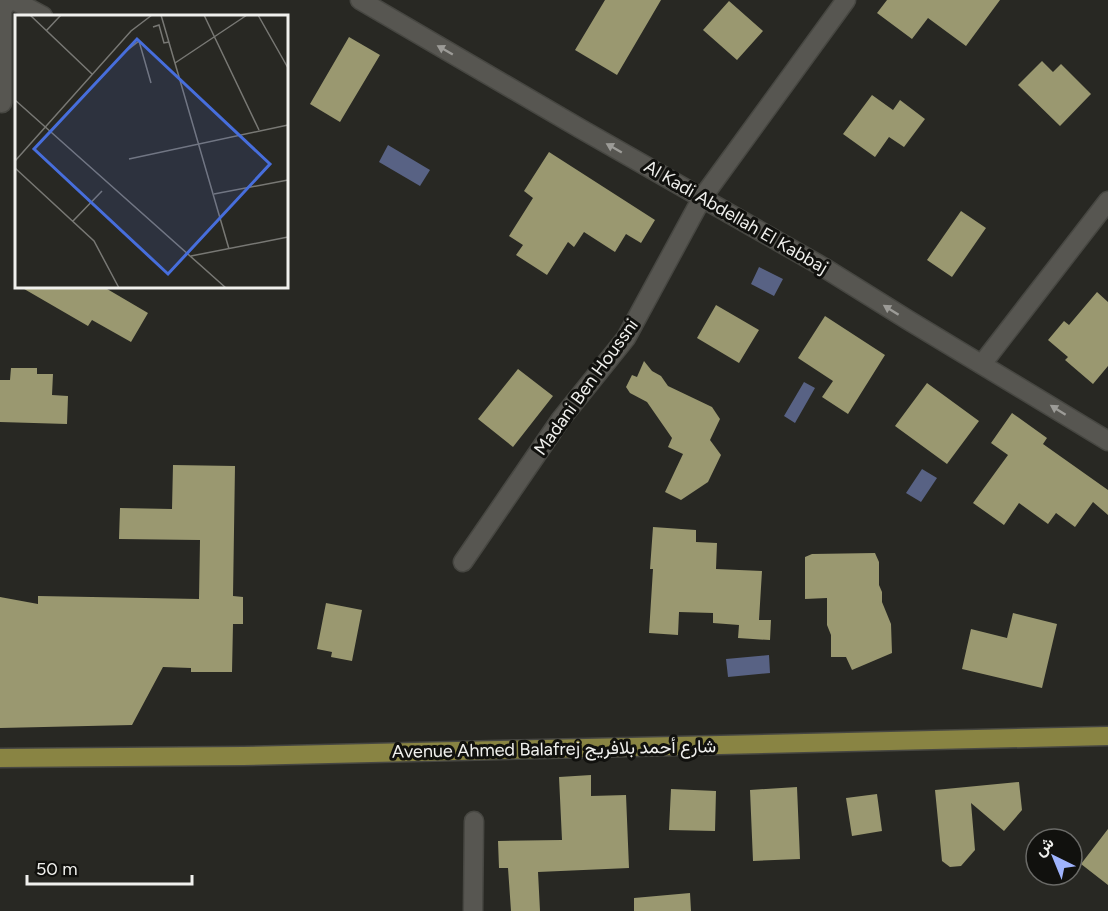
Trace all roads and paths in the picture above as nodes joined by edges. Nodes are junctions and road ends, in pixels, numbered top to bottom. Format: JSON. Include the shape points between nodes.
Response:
{"nodes":[{"id":1,"x":360,"y":0,"type":"edge"},
{"id":2,"x":846,"y":0,"type":"edge"},
{"id":3,"x":2,"y":2,"type":"edge"},
{"id":4,"x":41,"y":15,"type":"edge"},
{"id":5,"x":2,"y":103,"type":"dead end"},
{"id":6,"x":702,"y":198,"type":"junction"},
{"id":7,"x":1108,"y":201,"type":"edge"},
{"id":8,"x":982,"y":364,"type":"junction"},
{"id":9,"x":1108,"y":441,"type":"edge"},
{"id":10,"x":463,"y":562,"type":"dead end"},
{"id":11,"x":1108,"y":736,"type":"edge"},
{"id":12,"x":0,"y":758,"type":"edge"},
{"id":13,"x":474,"y":821,"type":"dead end"},
{"id":14,"x":473,"y":911,"type":"edge"}],
"edges":[{"from":6,"to":1,"type":"street","name":"Al Kadi Abdellah El Kabbaj","one_way":true},
{"from":2,"to":6,"type":"street","name":"Madani Ben Houssni"},
{"from":3,"to":4,"type":"street","via":[[15,1]]},
{"from":3,"to":5,"type":"street"},
{"from":8,"to":6,"type":"street","name":"Al Kadi Abdellah El Kabbaj","one_way":true},
{"from":6,"to":10,"type":"street","name":"Madani Ben Houssni","via":[[626,338],[561,419]]},
{"from":7,"to":8,"type":"street"},
{"from":9,"to":8,"type":"street","name":"Al Kadi Abdellah El Kabbaj","one_way":true},
{"from":11,"to":12,"type":"main road","name":"Avenue Ahmed Balafrej شارع أحمد بلافريج"},
{"from":13,"to":14,"type":"street"}]}
